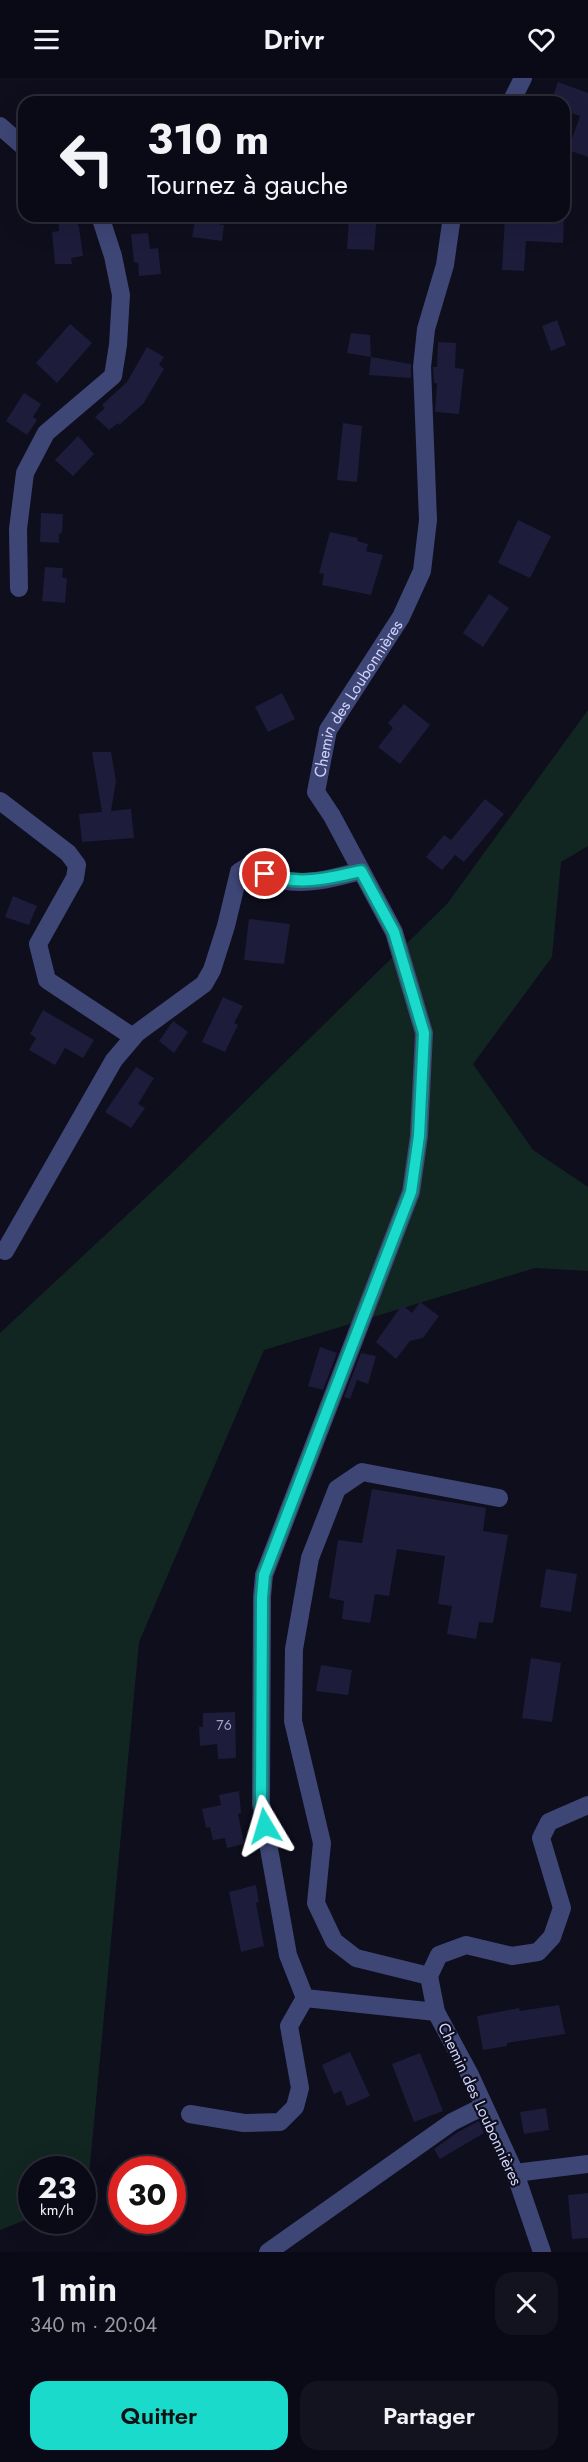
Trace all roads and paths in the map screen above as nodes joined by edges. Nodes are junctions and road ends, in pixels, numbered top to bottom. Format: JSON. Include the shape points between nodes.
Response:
{"nodes":[{"id":1,"x":523,"y":78,"type":"edge"},
{"id":2,"x":514,"y":96,"type":"edge"},
{"id":3,"x":0,"y":126,"type":"edge"},
{"id":4,"x":18,"y":142,"type":"edge"},
{"id":5,"x":102,"y":222,"type":"edge"},
{"id":6,"x":451,"y":222,"type":"edge"},
{"id":7,"x":19,"y":588,"type":"dead end"},
{"id":8,"x":0,"y":801,"type":"edge"},
{"id":9,"x":361,"y":871,"type":"junction"},
{"id":10,"x":133,"y":1038,"type":"junction"},
{"id":11,"x":5,"y":1251,"type":"dead end"},
{"id":12,"x":499,"y":1498,"type":"dead end"},
{"id":13,"x":588,"y":1805,"type":"edge"},
{"id":14,"x":429,"y":1976,"type":"junction"},
{"id":15,"x":305,"y":1998,"type":"junction"},
{"id":16,"x":436,"y":2012,"type":"junction"},
{"id":17,"x":484,"y":2106,"type":"junction"},
{"id":18,"x":190,"y":2114,"type":"dead end"},
{"id":19,"x":588,"y":2164,"type":"edge"},
{"id":20,"x":514,"y":2173,"type":"junction"},
{"id":21,"x":268,"y":2252,"type":"edge"},
{"id":22,"x":542,"y":2252,"type":"edge"}],
"edges":[{"from":1,"to":2,"type":"street"},
{"from":3,"to":4,"type":"street"},
{"from":5,"to":7,"type":"street","via":[[121,295],[113,376],[46,433],[25,473],[18,529]]},
{"from":6,"to":9,"type":"street","name":"Chemin des Loubonnières","via":[[445,265],[426,329],[422,367],[428,520],[422,571],[401,617],[328,730],[316,792]]},
{"from":8,"to":10,"type":"street","via":[[68,853],[77,865],[75,878],[38,944],[47,980]]},
{"from":9,"to":10,"type":"street","via":[[296,881],[247,867],[239,872],[226,926],[204,984]]},
{"from":9,"to":15,"type":"street","name":"Chemin des Loubonnières","via":[[394,932],[424,1033],[419,1136],[411,1192],[264,1575],[261,1804],[288,1955]]},
{"from":10,"to":11,"type":"street","via":[[114,1060]]},
{"from":12,"to":14,"type":"street","via":[[362,1472],[338,1489],[310,1558],[294,1649],[293,1720],[322,1843],[316,1903],[334,1941],[356,1958]]},
{"from":13,"to":14,"type":"street","via":[[549,1822],[541,1838],[562,1908],[552,1937],[538,1952],[512,1956],[466,1945],[439,1955]]},
{"from":14,"to":16,"type":"street"},
{"from":15,"to":16,"type":"street","name":"Chemin des Loubonnières"},
{"from":15,"to":18,"type":"street","via":[[289,2026],[300,2088],[295,2107],[280,2122],[244,2123]]},
{"from":16,"to":17,"type":"street","name":"Chemin des Loubonnières"},
{"from":17,"to":20,"type":"street","name":"Chemin des Loubonnières"},
{"from":17,"to":21,"type":"street","via":[[452,2122]]},
{"from":19,"to":20,"type":"street"},
{"from":20,"to":22,"type":"street","name":"Chemin des Loubonnières"}]}
